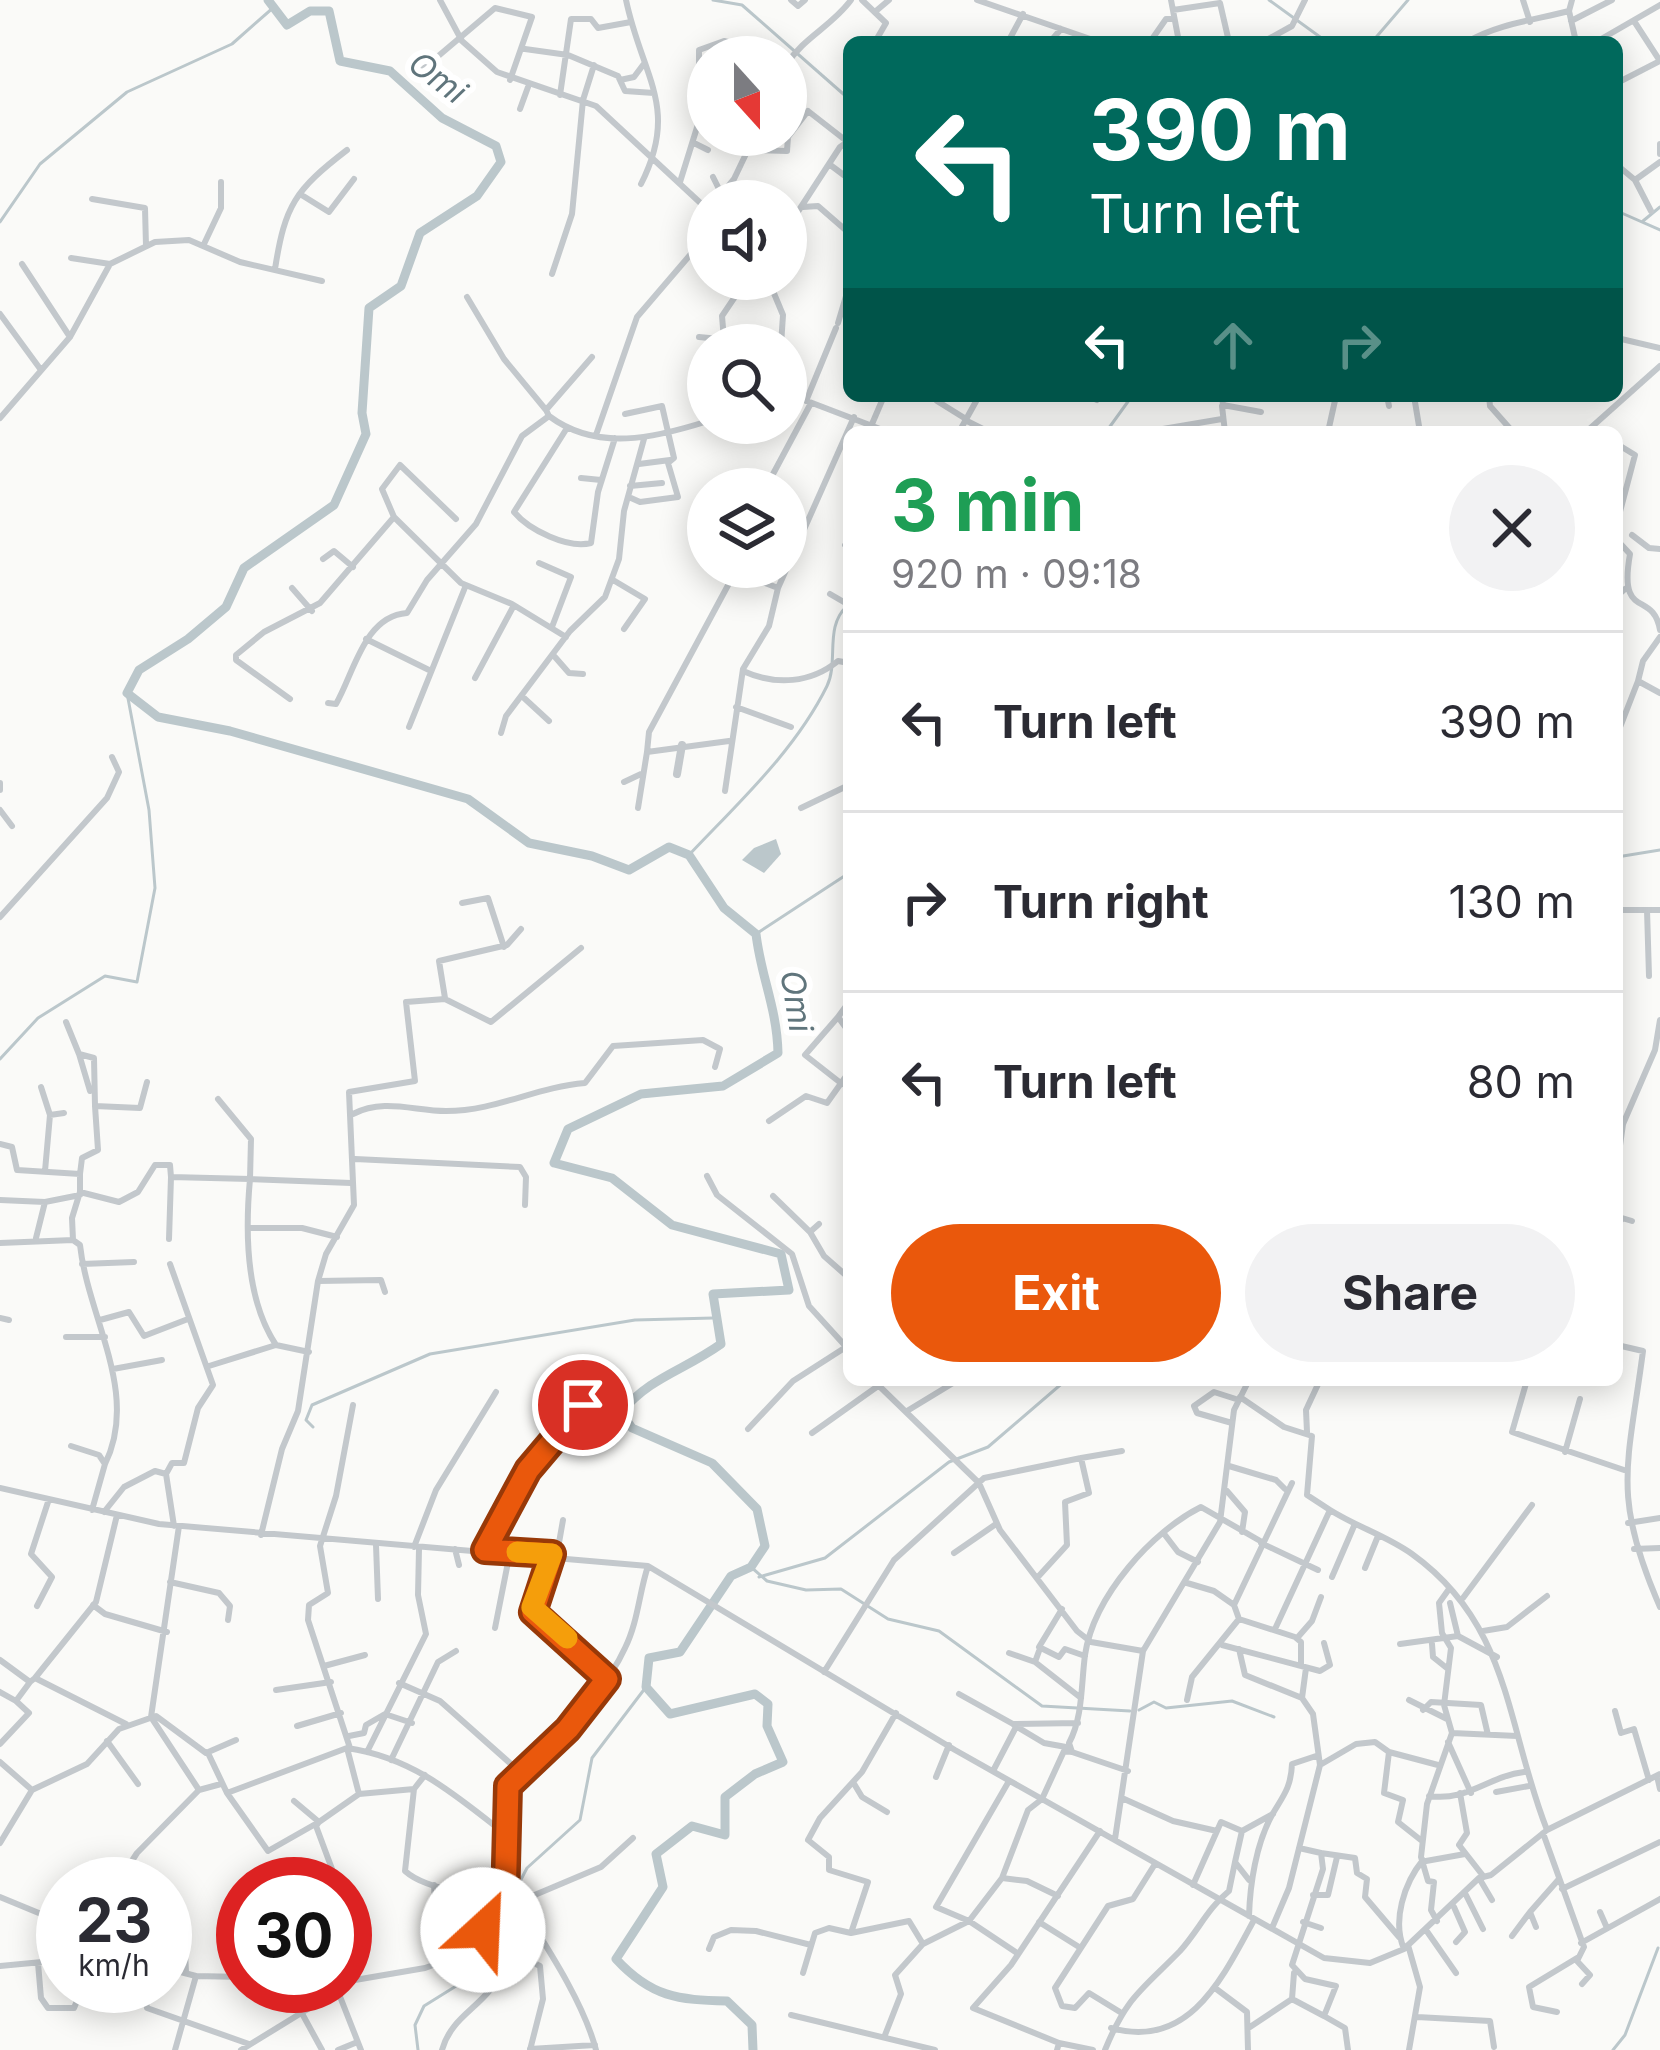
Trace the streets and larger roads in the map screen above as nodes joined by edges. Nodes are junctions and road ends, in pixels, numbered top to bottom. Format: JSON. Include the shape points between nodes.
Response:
{"nodes":[{"id":1,"x":440,"y":0,"type":"edge"},
{"id":2,"x":626,"y":0,"type":"edge"},
{"id":3,"x":791,"y":0,"type":"edge"},
{"id":4,"x":805,"y":0,"type":"edge"},
{"id":5,"x":851,"y":0,"type":"edge"},
{"id":6,"x":862,"y":0,"type":"edge"},
{"id":7,"x":889,"y":0,"type":"edge"},
{"id":8,"x":977,"y":0,"type":"edge"},
{"id":9,"x":1171,"y":0,"type":"edge"},
{"id":10,"x":1305,"y":0,"type":"edge"},
{"id":11,"x":1523,"y":0,"type":"edge"},
{"id":12,"x":1572,"y":0,"type":"edge"},
{"id":13,"x":1612,"y":0,"type":"edge"},
{"id":14,"x":1660,"y":5,"type":"edge"},
{"id":15,"x":876,"y":10,"type":"junction"},
{"id":16,"x":1569,"y":11,"type":"junction"},
{"id":17,"x":1024,"y":14,"type":"junction"},
{"id":18,"x":1172,"y":15,"type":"junction"},
{"id":19,"x":1571,"y":21,"type":"junction"},
{"id":20,"x":1634,"y":21,"type":"junction"},
{"id":21,"x":631,"y":22,"type":"junction"},
{"id":22,"x":1530,"y":22,"type":"junction"},
{"id":23,"x":1061,"y":29,"type":"junction"},
{"id":24,"x":878,"y":36,"type":"edge"},
{"id":25,"x":1011,"y":36,"type":"edge"},
{"id":26,"x":1055,"y":36,"type":"edge"},
{"id":27,"x":1081,"y":36,"type":"edge"},
{"id":28,"x":1154,"y":36,"type":"edge"},
{"id":29,"x":1177,"y":36,"type":"edge"},
{"id":30,"x":1225,"y":36,"type":"edge"},
{"id":31,"x":1275,"y":36,"type":"edge"},
{"id":32,"x":1479,"y":36,"type":"edge"},
{"id":33,"x":1575,"y":36,"type":"edge"},
{"id":34,"x":1607,"y":36,"type":"edge"},
{"id":35,"x":807,"y":38,"type":"edge"},
{"id":36,"x":462,"y":40,"type":"junction"},
{"id":37,"x":523,"y":50,"type":"junction"},
{"id":38,"x":568,"y":55,"type":"junction"},
{"id":39,"x":1660,"y":61,"type":"edge"},
{"id":40,"x":594,"y":64,"type":"junction"},
{"id":41,"x":643,"y":65,"type":"junction"},
{"id":42,"x":423,"y":69,"type":"dead end"},
{"id":43,"x":1623,"y":79,"type":"edge"},
{"id":44,"x":510,"y":80,"type":"junction"},
{"id":45,"x":620,"y":80,"type":"junction"},
{"id":46,"x":528,"y":87,"type":"junction"},
{"id":47,"x":654,"y":92,"type":"junction"},
{"id":48,"x":560,"y":95,"type":"junction"},
{"id":49,"x":583,"y":100,"type":"junction"},
{"id":50,"x":520,"y":109,"type":"dead end"},
{"id":51,"x":807,"y":112,"type":"edge"},
{"id":52,"x":843,"y":138,"type":"edge"},
{"id":53,"x":1660,"y":144,"type":"edge"},
{"id":54,"x":843,"y":148,"type":"edge"},
{"id":55,"x":347,"y":150,"type":"dead end"},
{"id":56,"x":689,"y":156,"type":"edge"},
{"id":57,"x":1660,"y":158,"type":"edge"},
{"id":58,"x":654,"y":159,"type":"junction"},
{"id":59,"x":829,"y":164,"type":"junction"},
{"id":60,"x":1623,"y":170,"type":"edge"},
{"id":61,"x":843,"y":174,"type":"edge"},
{"id":62,"x":713,"y":177,"type":"dead end"},
{"id":63,"x":354,"y":179,"type":"dead end"},
{"id":64,"x":714,"y":180,"type":"edge"},
{"id":65,"x":1635,"y":180,"type":"junction"},
{"id":66,"x":221,"y":182,"type":"dead end"},
{"id":67,"x":680,"y":182,"type":"junction"},
{"id":68,"x":641,"y":184,"type":"dead end"},
{"id":69,"x":687,"y":189,"type":"edge"},
{"id":70,"x":300,"y":194,"type":"junction"},
{"id":71,"x":807,"y":198,"type":"edge"},
{"id":72,"x":92,"y":199,"type":"dead end"},
{"id":73,"x":807,"y":208,"type":"edge"},
{"id":74,"x":1651,"y":211,"type":"dead end"},
{"id":75,"x":843,"y":228,"type":"edge"},
{"id":76,"x":203,"y":244,"type":"junction"},
{"id":77,"x":146,"y":246,"type":"junction"},
{"id":78,"x":70,"y":258,"type":"dead end"},
{"id":79,"x":687,"y":259,"type":"edge"},
{"id":80,"x":22,"y":264,"type":"dead end"},
{"id":81,"x":110,"y":264,"type":"junction"},
{"id":82,"x":275,"y":269,"type":"junction"},
{"id":83,"x":552,"y":274,"type":"dead end"},
{"id":84,"x":322,"y":281,"type":"dead end"},
{"id":85,"x":466,"y":297,"type":"dead end"},
{"id":86,"x":843,"y":306,"type":"edge"},
{"id":87,"x":0,"y":314,"type":"edge"},
{"id":88,"x":70,"y":337,"type":"junction"},
{"id":89,"x":1623,"y":339,"type":"edge"},
{"id":90,"x":1660,"y":348,"type":"edge"},
{"id":91,"x":592,"y":357,"type":"dead end"},
{"id":92,"x":1660,"y":366,"type":"edge"},
{"id":93,"x":41,"y":370,"type":"junction"},
{"id":94,"x":1623,"y":400,"type":"edge"},
{"id":95,"x":808,"y":402,"type":"junction"},
{"id":96,"x":881,"y":402,"type":"edge"},
{"id":97,"x":939,"y":402,"type":"edge"},
{"id":98,"x":976,"y":402,"type":"edge"},
{"id":99,"x":1222,"y":402,"type":"edge"},
{"id":100,"x":1228,"y":402,"type":"edge"},
{"id":101,"x":1388,"y":402,"type":"edge"},
{"id":102,"x":1490,"y":402,"type":"edge"},
{"id":103,"x":1621,"y":402,"type":"edge"},
{"id":104,"x":1389,"y":406,"type":"dead end"},
{"id":105,"x":1261,"y":412,"type":"dead end"},
{"id":106,"x":548,"y":413,"type":"junction"},
{"id":107,"x":625,"y":414,"type":"dead end"},
{"id":108,"x":854,"y":417,"type":"junction"},
{"id":109,"x":0,"y":418,"type":"edge"},
{"id":110,"x":966,"y":419,"type":"junction"},
{"id":111,"x":1222,"y":419,"type":"junction"},
{"id":112,"x":872,"y":424,"type":"junction"},
{"id":113,"x":850,"y":426,"type":"edge"},
{"id":114,"x":876,"y":426,"type":"edge"},
{"id":115,"x":962,"y":426,"type":"edge"},
{"id":116,"x":978,"y":426,"type":"edge"},
{"id":117,"x":1181,"y":426,"type":"edge"},
{"id":118,"x":1224,"y":426,"type":"edge"},
{"id":119,"x":1508,"y":426,"type":"edge"},
{"id":120,"x":1594,"y":426,"type":"edge"},
{"id":121,"x":567,"y":428,"type":"junction"},
{"id":122,"x":687,"y":428,"type":"edge"},
{"id":123,"x":669,"y":434,"type":"junction"},
{"id":124,"x":596,"y":435,"type":"junction"},
{"id":125,"x":615,"y":438,"type":"junction"},
{"id":126,"x":644,"y":440,"type":"junction"},
{"id":127,"x":843,"y":442,"type":"edge"},
{"id":128,"x":1623,"y":448,"type":"edge"},
{"id":129,"x":670,"y":460,"type":"junction"},
{"id":130,"x":639,"y":464,"type":"junction"},
{"id":131,"x":775,"y":468,"type":"edge"},
{"id":132,"x":581,"y":478,"type":"dead end"},
{"id":133,"x":601,"y":480,"type":"junction"},
{"id":134,"x":662,"y":483,"type":"dead end"},
{"id":135,"x":630,"y":486,"type":"junction"},
{"id":136,"x":651,"y":488,"type":"junction"},
{"id":137,"x":630,"y":496,"type":"junction"},
{"id":138,"x":1623,"y":500,"type":"edge"},
{"id":139,"x":654,"y":501,"type":"junction"},
{"id":140,"x":394,"y":517,"type":"junction"},
{"id":141,"x":456,"y":519,"type":"dead end"},
{"id":142,"x":807,"y":522,"type":"edge"},
{"id":143,"x":1632,"y":535,"type":"dead end"},
{"id":144,"x":1623,"y":547,"type":"edge"},
{"id":145,"x":1660,"y":549,"type":"edge"},
{"id":146,"x":323,"y":559,"type":"dead end"},
{"id":147,"x":443,"y":563,"type":"junction"},
{"id":148,"x":539,"y":563,"type":"dead end"},
{"id":149,"x":353,"y":567,"type":"junction"},
{"id":150,"x":613,"y":580,"type":"junction"},
{"id":151,"x":466,"y":585,"type":"junction"},
{"id":152,"x":292,"y":588,"type":"dead end"},
{"id":153,"x":725,"y":588,"type":"edge"},
{"id":154,"x":778,"y":588,"type":"edge"},
{"id":155,"x":1625,"y":589,"type":"joint"},
{"id":156,"x":830,"y":594,"type":"dead end"},
{"id":157,"x":843,"y":602,"type":"edge"},
{"id":158,"x":512,"y":604,"type":"junction"},
{"id":159,"x":1649,"y":609,"type":"junction"},
{"id":160,"x":312,"y":610,"type":"junction"},
{"id":161,"x":1660,"y":610,"type":"edge"},
{"id":162,"x":552,"y":627,"type":"junction"},
{"id":163,"x":624,"y":629,"type":"dead end"},
{"id":164,"x":1660,"y":633,"type":"edge"},
{"id":165,"x":566,"y":634,"type":"junction"},
{"id":166,"x":367,"y":640,"type":"junction"},
{"id":167,"x":555,"y":653,"type":"junction"},
{"id":168,"x":843,"y":662,"type":"edge"},
{"id":169,"x":430,"y":671,"type":"junction"},
{"id":170,"x":743,"y":671,"type":"junction"},
{"id":171,"x":583,"y":674,"type":"dead end"},
{"id":172,"x":475,"y":678,"type":"dead end"},
{"id":173,"x":1638,"y":681,"type":"junction"},
{"id":174,"x":1660,"y":693,"type":"edge"},
{"id":175,"x":524,"y":698,"type":"junction"},
{"id":176,"x":290,"y":699,"type":"dead end"},
{"id":177,"x":328,"y":703,"type":"dead end"},
{"id":178,"x":736,"y":707,"type":"junction"},
{"id":179,"x":1623,"y":720,"type":"edge"},
{"id":180,"x":549,"y":721,"type":"dead end"},
{"id":181,"x":409,"y":727,"type":"dead end"},
{"id":182,"x":790,"y":727,"type":"dead end"},
{"id":183,"x":501,"y":733,"type":"dead end"},
{"id":184,"x":731,"y":738,"type":"junction"},
{"id":185,"x":682,"y":745,"type":"junction"},
{"id":186,"x":647,"y":752,"type":"junction"},
{"id":187,"x":112,"y":757,"type":"dead end"},
{"id":188,"x":641,"y":774,"type":"junction"},
{"id":189,"x":677,"y":774,"type":"dead end"},
{"id":190,"x":624,"y":782,"type":"dead end"},
{"id":191,"x":843,"y":788,"type":"edge"},
{"id":192,"x":725,"y":791,"type":"dead end"},
{"id":193,"x":638,"y":808,"type":"dead end"},
{"id":194,"x":801,"y":808,"type":"dead end"},
{"id":195,"x":0,"y":809,"type":"edge"},
{"id":196,"x":12,"y":826,"type":"dead end"},
{"id":197,"x":462,"y":903,"type":"dead end"},
{"id":198,"x":1623,"y":910,"type":"edge"},
{"id":199,"x":1647,"y":910,"type":"junction"},
{"id":200,"x":1660,"y":910,"type":"edge"},
{"id":201,"x":0,"y":917,"type":"edge"},
{"id":202,"x":520,"y":929,"type":"dead end"},
{"id":203,"x":504,"y":946,"type":"junction"},
{"id":204,"x":581,"y":948,"type":"dead end"},
{"id":205,"x":1648,"y":976,"type":"dead end"},
{"id":206,"x":445,"y":999,"type":"junction"},
{"id":207,"x":843,"y":1010,"type":"edge"},
{"id":208,"x":838,"y":1017,"type":"junction"},
{"id":209,"x":1660,"y":1020,"type":"edge"},
{"id":210,"x":66,"y":1022,"type":"dead end"},
{"id":211,"x":843,"y":1024,"type":"edge"},
{"id":212,"x":79,"y":1054,"type":"junction"},
{"id":213,"x":716,"y":1067,"type":"dead end"},
{"id":214,"x":147,"y":1082,"type":"dead end"},
{"id":215,"x":843,"y":1084,"type":"joint"},
{"id":216,"x":41,"y":1087,"type":"dead end"},
{"id":217,"x":218,"y":1099,"type":"dead end"},
{"id":218,"x":94,"y":1103,"type":"junction"},
{"id":219,"x":64,"y":1113,"type":"dead end"},
{"id":220,"x":353,"y":1114,"type":"junction"},
{"id":221,"x":50,"y":1115,"type":"junction"},
{"id":222,"x":769,"y":1121,"type":"dead end"},
{"id":223,"x":1623,"y":1127,"type":"edge"},
{"id":224,"x":0,"y":1144,"type":"edge"},
{"id":225,"x":355,"y":1159,"type":"junction"},
{"id":226,"x":45,"y":1171,"type":"junction"},
{"id":227,"x":80,"y":1174,"type":"junction"},
{"id":228,"x":707,"y":1176,"type":"dead end"},
{"id":229,"x":171,"y":1177,"type":"junction"},
{"id":230,"x":250,"y":1179,"type":"junction"},
{"id":231,"x":351,"y":1183,"type":"junction"},
{"id":232,"x":80,"y":1194,"type":"junction"},
{"id":233,"x":773,"y":1196,"type":"dead end"},
{"id":234,"x":0,"y":1200,"type":"edge"},
{"id":235,"x":45,"y":1202,"type":"junction"},
{"id":236,"x":525,"y":1205,"type":"dead end"},
{"id":237,"x":1623,"y":1218,"type":"edge"},
{"id":238,"x":1632,"y":1221,"type":"dead end"},
{"id":239,"x":819,"y":1223,"type":"dead end"},
{"id":240,"x":248,"y":1228,"type":"junction"},
{"id":241,"x":810,"y":1232,"type":"junction"},
{"id":242,"x":36,"y":1238,"type":"junction"},
{"id":243,"x":337,"y":1238,"type":"junction"},
{"id":244,"x":169,"y":1239,"type":"dead end"},
{"id":245,"x":73,"y":1240,"type":"junction"},
{"id":246,"x":0,"y":1243,"type":"edge"},
{"id":247,"x":134,"y":1262,"type":"dead end"},
{"id":248,"x":82,"y":1264,"type":"junction"},
{"id":249,"x":170,"y":1264,"type":"dead end"},
{"id":250,"x":843,"y":1273,"type":"edge"},
{"id":251,"x":318,"y":1281,"type":"junction"},
{"id":252,"x":385,"y":1292,"type":"dead end"},
{"id":253,"x":188,"y":1319,"type":"junction"},
{"id":254,"x":100,"y":1320,"type":"junction"},
{"id":255,"x":66,"y":1337,"type":"dead end"},
{"id":256,"x":105,"y":1337,"type":"junction"},
{"id":257,"x":843,"y":1342,"type":"edge"},
{"id":258,"x":276,"y":1345,"type":"junction"},
{"id":259,"x":1623,"y":1346,"type":"edge"},
{"id":260,"x":843,"y":1350,"type":"edge"},
{"id":261,"x":309,"y":1352,"type":"junction"},
{"id":262,"x":161,"y":1360,"type":"dead end"},
{"id":263,"x":208,"y":1366,"type":"junction"},
{"id":264,"x":113,"y":1369,"type":"junction"},
{"id":265,"x":610,"y":1373,"type":"dead end"},
{"id":266,"x":872,"y":1386,"type":"edge"},
{"id":267,"x":879,"y":1386,"type":"edge"},
{"id":268,"x":948,"y":1386,"type":"edge"},
{"id":269,"x":1246,"y":1386,"type":"edge"},
{"id":270,"x":1317,"y":1386,"type":"edge"},
{"id":271,"x":1525,"y":1386,"type":"edge"},
{"id":272,"x":496,"y":1392,"type":"dead end"},
{"id":273,"x":1239,"y":1399,"type":"junction"},
{"id":274,"x":1580,"y":1399,"type":"dead end"},
{"id":275,"x":353,"y":1405,"type":"dead end"},
{"id":276,"x":907,"y":1411,"type":"junction"},
{"id":277,"x":1232,"y":1423,"type":"junction"},
{"id":278,"x":748,"y":1429,"type":"dead end"},
{"id":279,"x":1307,"y":1432,"type":"junction"},
{"id":280,"x":812,"y":1433,"type":"dead end"},
{"id":281,"x":71,"y":1446,"type":"dead end"},
{"id":282,"x":1122,"y":1451,"type":"dead end"},
{"id":283,"x":1565,"y":1452,"type":"junction"},
{"id":284,"x":1081,"y":1457,"type":"junction"},
{"id":285,"x":105,"y":1464,"type":"junction"},
{"id":286,"x":1229,"y":1466,"type":"junction"},
{"id":287,"x":1624,"y":1470,"type":"junction"},
{"id":288,"x":166,"y":1474,"type":"junction"},
{"id":289,"x":979,"y":1483,"type":"junction"},
{"id":290,"x":0,"y":1488,"type":"edge"},
{"id":291,"x":1227,"y":1492,"type":"junction"},
{"id":292,"x":49,"y":1499,"type":"junction"},
{"id":293,"x":1532,"y":1505,"type":"dead end"},
{"id":294,"x":92,"y":1510,"type":"junction"},
{"id":295,"x":1330,"y":1510,"type":"junction"},
{"id":296,"x":104,"y":1512,"type":"junction"},
{"id":297,"x":117,"y":1516,"type":"junction"},
{"id":298,"x":1660,"y":1518,"type":"edge"},
{"id":299,"x":563,"y":1520,"type":"dead end"},
{"id":300,"x":1220,"y":1522,"type":"junction"},
{"id":301,"x":1628,"y":1523,"type":"junction"},
{"id":302,"x":996,"y":1524,"type":"junction"},
{"id":303,"x":176,"y":1526,"type":"junction"},
{"id":304,"x":1354,"y":1526,"type":"junction"},
{"id":305,"x":1242,"y":1532,"type":"junction"},
{"id":306,"x":261,"y":1535,"type":"junction"},
{"id":307,"x":1165,"y":1535,"type":"junction"},
{"id":308,"x":1378,"y":1535,"type":"junction"},
{"id":309,"x":323,"y":1540,"type":"junction"},
{"id":310,"x":1261,"y":1543,"type":"junction"},
{"id":311,"x":376,"y":1545,"type":"junction"},
{"id":312,"x":1660,"y":1547,"type":"edge"},
{"id":313,"x":417,"y":1548,"type":"junction"},
{"id":314,"x":455,"y":1549,"type":"junction"},
{"id":315,"x":1634,"y":1549,"type":"junction"},
{"id":316,"x":485,"y":1550,"type":"junction"},
{"id":317,"x":511,"y":1552,"type":"junction"},
{"id":318,"x":954,"y":1553,"type":"dead end"},
{"id":319,"x":555,"y":1554,"type":"junction"},
{"id":320,"x":1198,"y":1562,"type":"junction"},
{"id":321,"x":1308,"y":1563,"type":"junction"},
{"id":322,"x":459,"y":1565,"type":"dead end"},
{"id":323,"x":648,"y":1566,"type":"junction"},
{"id":324,"x":1365,"y":1568,"type":"dead end"},
{"id":325,"x":1318,"y":1570,"type":"dead end"},
{"id":326,"x":1332,"y":1576,"type":"dead end"},
{"id":327,"x":1037,"y":1578,"type":"junction"},
{"id":328,"x":170,"y":1582,"type":"junction"},
{"id":329,"x":1187,"y":1583,"type":"junction"},
{"id":330,"x":1456,"y":1594,"type":"junction"},
{"id":331,"x":1547,"y":1596,"type":"dead end"},
{"id":332,"x":1321,"y":1597,"type":"dead end"},
{"id":333,"x":378,"y":1599,"type":"dead end"},
{"id":334,"x":1450,"y":1603,"type":"junction"},
{"id":335,"x":1659,"y":1603,"type":"edge"},
{"id":336,"x":93,"y":1605,"type":"junction"},
{"id":337,"x":1234,"y":1605,"type":"junction"},
{"id":338,"x":37,"y":1606,"type":"dead end"},
{"id":339,"x":1062,"y":1609,"type":"junction"},
{"id":340,"x":1440,"y":1609,"type":"junction"},
{"id":341,"x":1239,"y":1618,"type":"junction"},
{"id":342,"x":228,"y":1620,"type":"dead end"},
{"id":343,"x":495,"y":1628,"type":"dead end"},
{"id":344,"x":1275,"y":1628,"type":"junction"},
{"id":345,"x":167,"y":1631,"type":"junction"},
{"id":346,"x":1483,"y":1631,"type":"junction"},
{"id":347,"x":1458,"y":1636,"type":"junction"},
{"id":348,"x":1295,"y":1637,"type":"junction"},
{"id":349,"x":1441,"y":1640,"type":"junction"},
{"id":350,"x":1091,"y":1642,"type":"junction"},
{"id":351,"x":1324,"y":1643,"type":"dead end"},
{"id":352,"x":1400,"y":1644,"type":"dead end"},
{"id":353,"x":1222,"y":1645,"type":"junction"},
{"id":354,"x":1039,"y":1647,"type":"junction"},
{"id":355,"x":1239,"y":1649,"type":"junction"},
{"id":356,"x":456,"y":1651,"type":"dead end"},
{"id":357,"x":1143,"y":1652,"type":"junction"},
{"id":358,"x":1010,"y":1653,"type":"dead end"},
{"id":359,"x":365,"y":1654,"type":"dead end"},
{"id":360,"x":1085,"y":1656,"type":"junction"},
{"id":361,"x":1497,"y":1657,"type":"junction"},
{"id":362,"x":0,"y":1660,"type":"edge"},
{"id":363,"x":1035,"y":1663,"type":"junction"},
{"id":364,"x":323,"y":1666,"type":"junction"},
{"id":365,"x":1303,"y":1667,"type":"junction"},
{"id":366,"x":1449,"y":1670,"type":"junction"},
{"id":367,"x":824,"y":1672,"type":"junction"},
{"id":368,"x":607,"y":1679,"type":"junction"},
{"id":369,"x":32,"y":1680,"type":"junction"},
{"id":370,"x":331,"y":1682,"type":"junction"},
{"id":371,"x":399,"y":1683,"type":"junction"},
{"id":372,"x":276,"y":1690,"type":"dead end"},
{"id":373,"x":424,"y":1690,"type":"junction"},
{"id":374,"x":0,"y":1692,"type":"edge"},
{"id":375,"x":959,"y":1694,"type":"dead end"},
{"id":376,"x":1081,"y":1698,"type":"junction"},
{"id":377,"x":1302,"y":1698,"type":"junction"},
{"id":378,"x":1187,"y":1700,"type":"dead end"},
{"id":379,"x":1408,"y":1700,"type":"dead end"},
{"id":380,"x":16,"y":1701,"type":"junction"},
{"id":381,"x":1445,"y":1701,"type":"junction"},
{"id":382,"x":1423,"y":1710,"type":"junction"},
{"id":383,"x":1616,"y":1711,"type":"dead end"},
{"id":384,"x":340,"y":1713,"type":"junction"},
{"id":385,"x":896,"y":1713,"type":"junction"},
{"id":386,"x":385,"y":1714,"type":"junction"},
{"id":387,"x":151,"y":1717,"type":"junction"},
{"id":388,"x":1447,"y":1719,"type":"junction"},
{"id":389,"x":412,"y":1723,"type":"junction"},
{"id":390,"x":1078,"y":1723,"type":"junction"},
{"id":391,"x":129,"y":1725,"type":"junction"},
{"id":392,"x":1014,"y":1725,"type":"junction"},
{"id":393,"x":298,"y":1726,"type":"dead end"},
{"id":394,"x":347,"y":1736,"type":"junction"},
{"id":395,"x":1488,"y":1736,"type":"junction"},
{"id":396,"x":1517,"y":1736,"type":"junction"},
{"id":397,"x":1450,"y":1738,"type":"junction"},
{"id":398,"x":236,"y":1740,"type":"dead end"},
{"id":399,"x":107,"y":1742,"type":"junction"},
{"id":400,"x":0,"y":1744,"type":"edge"},
{"id":401,"x":949,"y":1745,"type":"junction"},
{"id":402,"x":348,"y":1748,"type":"junction"},
{"id":403,"x":1071,"y":1749,"type":"junction"},
{"id":404,"x":367,"y":1752,"type":"junction"},
{"id":405,"x":1389,"y":1752,"type":"junction"},
{"id":406,"x":208,"y":1753,"type":"junction"},
{"id":407,"x":391,"y":1760,"type":"junction"},
{"id":408,"x":1318,"y":1760,"type":"junction"},
{"id":409,"x":0,"y":1762,"type":"edge"},
{"id":410,"x":1438,"y":1765,"type":"junction"},
{"id":411,"x":993,"y":1771,"type":"junction"},
{"id":412,"x":1129,"y":1771,"type":"junction"},
{"id":413,"x":520,"y":1772,"type":"junction"},
{"id":414,"x":1524,"y":1772,"type":"junction"},
{"id":415,"x":425,"y":1775,"type":"junction"},
{"id":416,"x":1655,"y":1776,"type":"edge"},
{"id":417,"x":936,"y":1777,"type":"dead end"},
{"id":418,"x":1009,"y":1780,"type":"junction"},
{"id":419,"x":853,"y":1782,"type":"junction"},
{"id":420,"x":138,"y":1784,"type":"dead end"},
{"id":421,"x":221,"y":1784,"type":"junction"},
{"id":422,"x":1529,"y":1786,"type":"junction"},
{"id":423,"x":414,"y":1789,"type":"junction"},
{"id":424,"x":1660,"y":1789,"type":"edge"},
{"id":425,"x":32,"y":1790,"type":"junction"},
{"id":426,"x":200,"y":1790,"type":"junction"},
{"id":427,"x":1496,"y":1792,"type":"dead end"},
{"id":428,"x":226,"y":1793,"type":"junction"},
{"id":429,"x":1460,"y":1793,"type":"junction"},
{"id":430,"x":1471,"y":1793,"type":"junction"},
{"id":431,"x":359,"y":1794,"type":"junction"},
{"id":432,"x":1429,"y":1796,"type":"junction"},
{"id":433,"x":1122,"y":1798,"type":"junction"},
{"id":434,"x":1042,"y":1799,"type":"junction"},
{"id":435,"x":294,"y":1801,"type":"dead end"},
{"id":436,"x":887,"y":1812,"type":"dead end"},
{"id":437,"x":1273,"y":1814,"type":"junction"},
{"id":438,"x":319,"y":1822,"type":"junction"},
{"id":439,"x":506,"y":1828,"type":"junction"},
{"id":440,"x":1217,"y":1831,"type":"junction"},
{"id":441,"x":1242,"y":1831,"type":"junction"},
{"id":442,"x":1100,"y":1832,"type":"junction"},
{"id":443,"x":1545,"y":1832,"type":"junction"},
{"id":444,"x":633,"y":1838,"type":"dead end"},
{"id":445,"x":1114,"y":1839,"type":"junction"},
{"id":446,"x":1422,"y":1841,"type":"junction"},
{"id":447,"x":1660,"y":1842,"type":"edge"},
{"id":448,"x":0,"y":1843,"type":"edge"},
{"id":449,"x":1299,"y":1848,"type":"junction"},
{"id":450,"x":1321,"y":1853,"type":"junction"},
{"id":451,"x":1465,"y":1854,"type":"junction"},
{"id":452,"x":134,"y":1857,"type":"edge"},
{"id":453,"x":328,"y":1857,"type":"edge"},
{"id":454,"x":1337,"y":1857,"type":"junction"},
{"id":455,"x":1423,"y":1860,"type":"junction"},
{"id":456,"x":1235,"y":1862,"type":"junction"},
{"id":457,"x":1156,"y":1863,"type":"junction"},
{"id":458,"x":1002,"y":1878,"type":"junction"},
{"id":459,"x":1481,"y":1878,"type":"junction"},
{"id":460,"x":1559,"y":1879,"type":"junction"},
{"id":461,"x":1251,"y":1882,"type":"junction"},
{"id":462,"x":434,"y":1885,"type":"junction"},
{"id":463,"x":508,"y":1885,"type":"junction"},
{"id":464,"x":1193,"y":1885,"type":"junction"},
{"id":465,"x":1562,"y":1889,"type":"junction"},
{"id":466,"x":1313,"y":1895,"type":"junction"},
{"id":467,"x":1466,"y":1895,"type":"junction"},
{"id":468,"x":1058,"y":1896,"type":"junction"},
{"id":469,"x":0,"y":1897,"type":"edge"},
{"id":470,"x":1216,"y":1899,"type":"junction"},
{"id":471,"x":1660,"y":1899,"type":"edge"},
{"id":472,"x":1492,"y":1900,"type":"dead end"},
{"id":473,"x":518,"y":1902,"type":"junction"},
{"id":474,"x":1454,"y":1907,"type":"junction"},
{"id":475,"x":36,"y":1912,"type":"edge"},
{"id":476,"x":1530,"y":1912,"type":"junction"},
{"id":477,"x":1600,"y":1912,"type":"dead end"},
{"id":478,"x":494,"y":1919,"type":"junction"},
{"id":479,"x":1251,"y":1919,"type":"junction"},
{"id":480,"x":969,"y":1921,"type":"junction"},
{"id":481,"x":1437,"y":1921,"type":"junction"},
{"id":482,"x":1039,"y":1922,"type":"junction"},
{"id":483,"x":1304,"y":1922,"type":"junction"},
{"id":484,"x":1536,"y":1927,"type":"dead end"},
{"id":485,"x":1322,"y":1928,"type":"dead end"},
{"id":486,"x":1607,"y":1928,"type":"junction"},
{"id":487,"x":1272,"y":1929,"type":"junction"},
{"id":488,"x":1483,"y":1929,"type":"dead end"},
{"id":489,"x":1426,"y":1930,"type":"junction"},
{"id":490,"x":851,"y":1933,"type":"junction"},
{"id":491,"x":1512,"y":1936,"type":"dead end"},
{"id":492,"x":1399,"y":1937,"type":"junction"},
{"id":493,"x":1456,"y":1942,"type":"dead end"},
{"id":494,"x":1582,"y":1943,"type":"junction"},
{"id":495,"x":923,"y":1944,"type":"junction"},
{"id":496,"x":811,"y":1945,"type":"junction"},
{"id":497,"x":1298,"y":1945,"type":"junction"},
{"id":498,"x":511,"y":1947,"type":"junction"},
{"id":499,"x":1079,"y":1947,"type":"junction"},
{"id":500,"x":1406,"y":1947,"type":"junction"},
{"id":501,"x":709,"y":1949,"type":"dead end"},
{"id":502,"x":1018,"y":1954,"type":"junction"},
{"id":503,"x":1578,"y":1957,"type":"junction"},
{"id":504,"x":446,"y":1960,"type":"junction"},
{"id":505,"x":36,"y":1963,"type":"edge"},
{"id":506,"x":0,"y":1966,"type":"edge"},
{"id":507,"x":803,"y":1973,"type":"dead end"},
{"id":508,"x":1294,"y":1973,"type":"junction"},
{"id":509,"x":1456,"y":1973,"type":"dead end"},
{"id":510,"x":192,"y":1975,"type":"edge"},
{"id":511,"x":196,"y":1976,"type":"junction"},
{"id":512,"x":372,"y":1976,"type":"edge"},
{"id":513,"x":216,"y":1977,"type":"edge"},
{"id":514,"x":1582,"y":1984,"type":"dead end"},
{"id":515,"x":1215,"y":1988,"type":"junction"},
{"id":516,"x":1292,"y":1999,"type":"junction"},
{"id":517,"x":1120,"y":2012,"type":"junction"},
{"id":518,"x":1557,"y":2012,"type":"dead end"},
{"id":519,"x":162,"y":2013,"type":"edge"},
{"id":520,"x":301,"y":2013,"type":"edge"},
{"id":521,"x":305,"y":2013,"type":"edge"},
{"id":522,"x":348,"y":2013,"type":"edge"},
{"id":523,"x":791,"y":2015,"type":"dead end"},
{"id":524,"x":1324,"y":2016,"type":"junction"},
{"id":525,"x":1417,"y":2017,"type":"junction"},
{"id":526,"x":183,"y":2020,"type":"junction"},
{"id":527,"x":1250,"y":2027,"type":"junction"},
{"id":528,"x":1111,"y":2028,"type":"junction"},
{"id":529,"x":885,"y":2035,"type":"junction"},
{"id":530,"x":1125,"y":2035,"type":"junction"},
{"id":531,"x":253,"y":2044,"type":"junction"},
{"id":532,"x":1122,"y":2045,"type":"dead end"},
{"id":533,"x":358,"y":2046,"type":"edge"},
{"id":534,"x":1058,"y":2046,"type":"edge"},
{"id":535,"x":595,"y":2047,"type":"edge"},
{"id":536,"x":912,"y":2047,"type":"edge"},
{"id":537,"x":1494,"y":2047,"type":"edge"},
{"id":538,"x":175,"y":2050,"type":"edge"},
{"id":539,"x":241,"y":2050,"type":"edge"},
{"id":540,"x":322,"y":2050,"type":"edge"},
{"id":541,"x":338,"y":2050,"type":"edge"},
{"id":542,"x":442,"y":2050,"type":"edge"},
{"id":543,"x":530,"y":2050,"type":"edge"},
{"id":544,"x":935,"y":2050,"type":"edge"},
{"id":545,"x":1093,"y":2050,"type":"edge"},
{"id":546,"x":1105,"y":2050,"type":"edge"},
{"id":547,"x":1248,"y":2050,"type":"edge"},
{"id":548,"x":1348,"y":2050,"type":"edge"},
{"id":549,"x":1409,"y":2050,"type":"edge"}],
"edges":[{"from":1,"to":36,"type":"street"},
{"from":2,"to":21,"type":"street"},
{"from":3,"to":4,"type":"street"},
{"from":5,"to":35,"type":"street"},
{"from":6,"to":15,"type":"street"},
{"from":7,"to":15,"type":"street"},
{"from":8,"to":17,"type":"street"},
{"from":9,"to":18,"type":"street"},
{"from":10,"to":31,"type":"street","via":[[1292,26]]},
{"from":11,"to":22,"type":"street"},
{"from":12,"to":16,"type":"street"},
{"from":13,"to":19,"type":"street"},
{"from":14,"to":20,"type":"street"},
{"from":15,"to":24,"type":"street","via":[[886,23]]},
{"from":16,"to":19,"type":"street"},
{"from":16,"to":22,"type":"street"},
{"from":17,"to":23,"type":"street"},
{"from":17,"to":25,"type":"street"},
{"from":18,"to":28,"type":"street"},
{"from":18,"to":29,"type":"street"},
{"from":18,"to":30,"type":"street","via":[[1220,3]]},
{"from":19,"to":33,"type":"street"},
{"from":20,"to":34,"type":"street"},
{"from":20,"to":39,"type":"street"},
{"from":21,"to":38,"type":"street","via":[[598,28],[571,19]]},
{"from":21,"to":41,"type":"street"},
{"from":22,"to":32,"type":"street"},
{"from":23,"to":26,"type":"street"},
{"from":23,"to":27,"type":"street"},
{"from":36,"to":37,"type":"street","via":[[495,8],[532,16]]},
{"from":36,"to":42,"type":"street"},
{"from":36,"to":44,"type":"street"},
{"from":37,"to":38,"type":"street"},
{"from":37,"to":44,"type":"street"},
{"from":38,"to":40,"type":"street"},
{"from":38,"to":48,"type":"street"},
{"from":39,"to":43,"type":"street"},
{"from":40,"to":45,"type":"street"},
{"from":40,"to":49,"type":"street"},
{"from":41,"to":45,"type":"street"},
{"from":41,"to":47,"type":"street"},
{"from":44,"to":46,"type":"street"},
{"from":45,"to":47,"type":"street","via":[[625,91]]},
{"from":46,"to":48,"type":"street"},
{"from":46,"to":50,"type":"street"},
{"from":47,"to":58,"type":"street","via":[[662,121]]},
{"from":48,"to":49,"type":"street"},
{"from":49,"to":58,"type":"street"},
{"from":49,"to":83,"type":"street","via":[[572,214]]},
{"from":51,"to":52,"type":"street"},
{"from":53,"to":57,"type":"street"},
{"from":54,"to":59,"type":"street"},
{"from":55,"to":70,"type":"street"},
{"from":56,"to":67,"type":"street"},
{"from":57,"to":65,"type":"street"},
{"from":58,"to":67,"type":"street"},
{"from":58,"to":68,"type":"street"},
{"from":59,"to":61,"type":"street"},
{"from":59,"to":71,"type":"street"},
{"from":60,"to":65,"type":"street"},
{"from":62,"to":64,"type":"street"},
{"from":63,"to":70,"type":"street","via":[[329,212]]},
{"from":65,"to":74,"type":"street"},
{"from":66,"to":76,"type":"street","via":[[221,208]]},
{"from":67,"to":69,"type":"street"},
{"from":70,"to":82,"type":"street","via":[[278,227]]},
{"from":72,"to":77,"type":"street","via":[[145,208]]},
{"from":73,"to":75,"type":"street","via":[[818,206]]},
{"from":76,"to":77,"type":"street","via":[[172,239]]},
{"from":76,"to":82,"type":"street"},
{"from":77,"to":81,"type":"street"},
{"from":78,"to":81,"type":"street"},
{"from":79,"to":124,"type":"street","via":[[638,317]]},
{"from":80,"to":88,"type":"street"},
{"from":81,"to":88,"type":"street"},
{"from":82,"to":84,"type":"street"},
{"from":85,"to":106,"type":"street"},
{"from":86,"to":95,"type":"street"},
{"from":87,"to":93,"type":"street"},
{"from":88,"to":93,"type":"street"},
{"from":89,"to":90,"type":"street"},
{"from":91,"to":106,"type":"street"},
{"from":92,"to":94,"type":"street"},
{"from":93,"to":109,"type":"street"},
{"from":95,"to":108,"type":"street"},
{"from":95,"to":131,"type":"street"},
{"from":96,"to":112,"type":"street"},
{"from":97,"to":110,"type":"street"},
{"from":98,"to":110,"type":"street"},
{"from":99,"to":111,"type":"street"},
{"from":100,"to":105,"type":"street"},
{"from":101,"to":104,"type":"street"},
{"from":102,"to":119,"type":"street"},
{"from":103,"to":120,"type":"street"},
{"from":106,"to":121,"type":"street"},
{"from":106,"to":147,"type":"street","via":[[522,436],[476,524]]},
{"from":107,"to":123,"type":"street","via":[[658,403]]},
{"from":108,"to":112,"type":"street"},
{"from":108,"to":113,"type":"street"},
{"from":110,"to":115,"type":"street"},
{"from":110,"to":116,"type":"street"},
{"from":111,"to":117,"type":"street"},
{"from":111,"to":118,"type":"street"},
{"from":112,"to":114,"type":"street"},
{"from":121,"to":124,"type":"street"},
{"from":121,"to":133,"type":"street","via":[[515,516],[586,546]]},
{"from":122,"to":123,"type":"street"},
{"from":123,"to":126,"type":"street"},
{"from":123,"to":129,"type":"street"},
{"from":124,"to":125,"type":"street"},
{"from":125,"to":126,"type":"street"},
{"from":125,"to":133,"type":"street"},
{"from":126,"to":130,"type":"street"},
{"from":127,"to":142,"type":"street"},
{"from":128,"to":138,"type":"street","via":[[1635,455]]},
{"from":129,"to":130,"type":"street"},
{"from":129,"to":139,"type":"street","via":[[677,499]]},
{"from":130,"to":135,"type":"street"},
{"from":132,"to":133,"type":"street"},
{"from":134,"to":136,"type":"street"},
{"from":135,"to":136,"type":"street"},
{"from":135,"to":137,"type":"street"},
{"from":136,"to":139,"type":"street"},
{"from":137,"to":139,"type":"street"},
{"from":137,"to":150,"type":"street"},
{"from":140,"to":141,"type":"street","via":[[382,489],[400,466]]},
{"from":140,"to":147,"type":"street"},
{"from":140,"to":149,"type":"street"},
{"from":143,"to":145,"type":"street"},
{"from":144,"to":155,"type":"street","via":[[1630,554]]},
{"from":146,"to":149,"type":"street","via":[[334,551]]},
{"from":147,"to":151,"type":"street"},
{"from":147,"to":166,"type":"street","via":[[406,614],[394,614]]},
{"from":148,"to":162,"type":"street","via":[[571,577]]},
{"from":149,"to":160,"type":"street"},
{"from":150,"to":163,"type":"street","via":[[645,599]]},
{"from":150,"to":165,"type":"street","via":[[596,610]]},
{"from":151,"to":158,"type":"street"},
{"from":151,"to":169,"type":"street"},
{"from":152,"to":160,"type":"street"},
{"from":153,"to":186,"type":"street","via":[[649,732]]},
{"from":154,"to":170,"type":"street","via":[[769,626]]},
{"from":155,"to":159,"type":"street"},
{"from":156,"to":157,"type":"street"},
{"from":158,"to":162,"type":"street"},
{"from":158,"to":172,"type":"street"},
{"from":159,"to":161,"type":"street"},
{"from":159,"to":164,"type":"street"},
{"from":160,"to":176,"type":"street","via":[[236,655]]},
{"from":162,"to":165,"type":"street"},
{"from":164,"to":173,"type":"street"},
{"from":165,"to":167,"type":"street"},
{"from":166,"to":169,"type":"street"},
{"from":166,"to":177,"type":"street","via":[[336,704]]},
{"from":167,"to":171,"type":"street","via":[[561,667]]},
{"from":167,"to":175,"type":"street"},
{"from":168,"to":170,"type":"street","via":[[793,681]]},
{"from":169,"to":181,"type":"street"},
{"from":170,"to":178,"type":"street"},
{"from":173,"to":174,"type":"street"},
{"from":173,"to":179,"type":"street"},
{"from":175,"to":180,"type":"street"},
{"from":175,"to":183,"type":"street"},
{"from":178,"to":182,"type":"street"},
{"from":178,"to":184,"type":"street"},
{"from":184,"to":185,"type":"street","via":[[725,746]]},
{"from":184,"to":192,"type":"street"},
{"from":185,"to":186,"type":"street"},
{"from":185,"to":189,"type":"street"},
{"from":186,"to":188,"type":"street"},
{"from":187,"to":201,"type":"street","via":[[119,772],[106,797]]},
{"from":188,"to":190,"type":"street"},
{"from":188,"to":193,"type":"street"},
{"from":191,"to":194,"type":"street"},
{"from":195,"to":196,"type":"street"},
{"from":197,"to":203,"type":"street","via":[[488,898]]},
{"from":198,"to":199,"type":"street"},
{"from":199,"to":200,"type":"street"},
{"from":199,"to":205,"type":"street"},
{"from":202,"to":203,"type":"street"},
{"from":203,"to":206,"type":"street","via":[[439,961]]},
{"from":204,"to":206,"type":"street","via":[[491,1022]]},
{"from":206,"to":220,"type":"street","via":[[406,1002],[415,1081],[349,1092]]},
{"from":207,"to":208,"type":"street"},
{"from":208,"to":211,"type":"street"},
{"from":208,"to":215,"type":"street","via":[[805,1055]]},
{"from":209,"to":223,"type":"street"},
{"from":210,"to":212,"type":"street"},
{"from":212,"to":218,"type":"street"},
{"from":212,"to":218,"type":"street","via":[[95,1060]]},
{"from":213,"to":220,"type":"street","via":[[721,1049],[703,1040],[613,1046],[584,1083],[506,1105],[384,1106]]},
{"from":214,"to":218,"type":"street","via":[[140,1108]]},
{"from":215,"to":222,"type":"street","via":[[827,1102],[806,1096]]},
{"from":216,"to":221,"type":"street"},
{"from":217,"to":230,"type":"street","via":[[251,1138]]},
{"from":218,"to":227,"type":"street","via":[[98,1150],[82,1158]]},
{"from":219,"to":221,"type":"street"},
{"from":220,"to":225,"type":"street"},
{"from":221,"to":226,"type":"street"},
{"from":224,"to":226,"type":"street","via":[[12,1147],[17,1170]]},
{"from":225,"to":231,"type":"street"},
{"from":225,"to":236,"type":"street","via":[[520,1167]]},
{"from":226,"to":227,"type":"street"},
{"from":227,"to":232,"type":"street"},
{"from":228,"to":257,"type":"street","via":[[717,1196],[792,1254],[809,1306]]},
{"from":229,"to":230,"type":"street"},
{"from":229,"to":232,"type":"street","via":[[170,1165],[155,1165],[138,1192],[119,1202]]},
{"from":229,"to":244,"type":"street"},
{"from":230,"to":231,"type":"street"},
{"from":230,"to":240,"type":"street"},
{"from":231,"to":243,"type":"street","via":[[354,1205]]},
{"from":232,"to":235,"type":"street"},
{"from":232,"to":245,"type":"street"},
{"from":233,"to":241,"type":"street"},
{"from":234,"to":235,"type":"street"},
{"from":235,"to":242,"type":"street"},
{"from":237,"to":238,"type":"street"},
{"from":239,"to":241,"type":"street"},
{"from":240,"to":243,"type":"street","via":[[302,1228]]},
{"from":240,"to":258,"type":"street","via":[[261,1322]]},
{"from":241,"to":250,"type":"street"},
{"from":242,"to":245,"type":"street"},
{"from":242,"to":246,"type":"street"},
{"from":243,"to":251,"type":"street"},
{"from":245,"to":248,"type":"street"},
{"from":247,"to":248,"type":"street"},
{"from":248,"to":254,"type":"street"},
{"from":249,"to":253,"type":"street"},
{"from":251,"to":252,"type":"street","via":[[371,1277]]},
{"from":251,"to":261,"type":"street"},
{"from":253,"to":254,"type":"street","via":[[144,1336],[129,1312]]},
{"from":253,"to":263,"type":"street"},
{"from":254,"to":256,"type":"street"},
{"from":255,"to":256,"type":"street"},
{"from":256,"to":264,"type":"street"},
{"from":258,"to":261,"type":"street"},
{"from":258,"to":263,"type":"street"},
{"from":259,"to":287,"type":"street","via":[[1643,1351]]},
{"from":260,"to":278,"type":"street","via":[[793,1381]]},
{"from":261,"to":306,"type":"street"},
{"from":262,"to":264,"type":"street"},
{"from":263,"to":288,"type":"street","via":[[213,1385],[198,1408],[184,1463],[172,1463]]},
{"from":264,"to":285,"type":"street","via":[[114,1450]]},
{"from":265,"to":316,"type":"street","via":[[528,1470]]},
{"from":266,"to":280,"type":"street"},
{"from":267,"to":276,"type":"street"},
{"from":268,"to":276,"type":"street"},
{"from":269,"to":273,"type":"street"},
{"from":270,"to":279,"type":"street"},
{"from":271,"to":283,"type":"street","via":[[1512,1432]]},
{"from":272,"to":313,"type":"street","via":[[436,1490]]},
{"from":273,"to":277,"type":"street"},
{"from":273,"to":277,"type":"street","via":[[1214,1392],[1194,1406]]},
{"from":273,"to":279,"type":"street"},
{"from":274,"to":283,"type":"street"},
{"from":275,"to":309,"type":"street"},
{"from":276,"to":289,"type":"street"},
{"from":277,"to":286,"type":"street"},
{"from":279,"to":295,"type":"street","via":[[1307,1495]]},
{"from":281,"to":285,"type":"street"},
{"from":282,"to":284,"type":"street"},
{"from":283,"to":287,"type":"street"},
{"from":284,"to":289,"type":"street","via":[[1000,1471]]},
{"from":284,"to":327,"type":"street","via":[[1089,1493],[1065,1502],[1067,1546]]},
{"from":285,"to":294,"type":"street"},
{"from":286,"to":291,"type":"street"},
{"from":286,"to":310,"type":"street","via":[[1288,1486]]},
{"from":287,"to":301,"type":"street"},
{"from":288,"to":296,"type":"street","via":[[124,1487]]},
{"from":288,"to":303,"type":"street"},
{"from":289,"to":302,"type":"street"},
{"from":289,"to":367,"type":"street","via":[[894,1560]]},
{"from":290,"to":292,"type":"street"},
{"from":291,"to":300,"type":"street"},
{"from":291,"to":305,"type":"street","via":[[1245,1512]]},
{"from":292,"to":294,"type":"street"},
{"from":292,"to":338,"type":"street","via":[[31,1554],[52,1577]]},
{"from":293,"to":330,"type":"street"},
{"from":294,"to":296,"type":"street"},
{"from":295,"to":304,"type":"street"},
{"from":295,"to":321,"type":"street"},
{"from":296,"to":297,"type":"street"},
{"from":297,"to":303,"type":"street"},
{"from":297,"to":336,"type":"street"},
{"from":298,"to":301,"type":"street"},
{"from":299,"to":319,"type":"street"},
{"from":300,"to":305,"type":"street"},
{"from":300,"to":307,"type":"street","via":[[1202,1507]]},
{"from":300,"to":320,"type":"street"},
{"from":301,"to":315,"type":"street"},
{"from":302,"to":318,"type":"street"},
{"from":302,"to":327,"type":"street"},
{"from":303,"to":306,"type":"street"},
{"from":303,"to":328,"type":"street"},
{"from":304,"to":308,"type":"street"},
{"from":304,"to":326,"type":"street"},
{"from":305,"to":310,"type":"street"},
{"from":306,"to":309,"type":"street"},
{"from":307,"to":320,"type":"street"},
{"from":307,"to":350,"type":"street","via":[[1123,1572]]},
{"from":308,"to":324,"type":"street"},
{"from":308,"to":330,"type":"street"},
{"from":309,"to":311,"type":"street"},
{"from":309,"to":364,"type":"street","via":[[328,1593],[309,1605],[308,1620]]},
{"from":310,"to":321,"type":"street"},
{"from":310,"to":337,"type":"street"},
{"from":311,"to":313,"type":"street"},
{"from":311,"to":333,"type":"street"},
{"from":312,"to":315,"type":"street"},
{"from":313,"to":314,"type":"street"},
{"from":313,"to":371,"type":"street","via":[[426,1634]]},
{"from":314,"to":316,"type":"street"},
{"from":314,"to":322,"type":"street"},
{"from":315,"to":335,"type":"street"},
{"from":316,"to":317,"type":"street"},
{"from":317,"to":319,"type":"street"},
{"from":317,"to":343,"type":"street"},
{"from":319,"to":323,"type":"street"},
{"from":319,"to":368,"type":"street","via":[[533,1612]]},
{"from":320,"to":329,"type":"street"},
{"from":321,"to":325,"type":"street"},
{"from":321,"to":344,"type":"street"},
{"from":323,"to":367,"type":"street"},
{"from":323,"to":368,"type":"street","via":[[627,1646]]},
{"from":327,"to":339,"type":"street"},
{"from":328,"to":342,"type":"street","via":[[219,1593],[230,1606]]},
{"from":328,"to":345,"type":"street"},
{"from":329,"to":337,"type":"street"},
{"from":329,"to":357,"type":"street"},
{"from":330,"to":334,"type":"street"},
{"from":330,"to":340,"type":"street"},
{"from":330,"to":346,"type":"street"},
{"from":331,"to":346,"type":"street","via":[[1507,1627]]},
{"from":332,"to":348,"type":"street","via":[[1312,1622]]},
{"from":334,"to":340,"type":"street"},
{"from":334,"to":347,"type":"street"},
{"from":336,"to":345,"type":"street"},
{"from":336,"to":369,"type":"street"},
{"from":337,"to":341,"type":"street"},
{"from":339,"to":350,"type":"street"},
{"from":339,"to":354,"type":"street"},
{"from":340,"to":349,"type":"street"},
{"from":341,"to":344,"type":"street"},
{"from":341,"to":353,"type":"street"},
{"from":344,"to":348,"type":"street"},
{"from":345,"to":387,"type":"street"},
{"from":346,"to":361,"type":"street"},
{"from":347,"to":349,"type":"street"},
{"from":347,"to":361,"type":"street"},
{"from":348,"to":365,"type":"street"},
{"from":349,"to":352,"type":"street"},
{"from":349,"to":366,"type":"street","via":[[1451,1651]]},
{"from":349,"to":366,"type":"street","via":[[1432,1657]]},
{"from":350,"to":357,"type":"street"},
{"from":350,"to":360,"type":"street"},
{"from":351,"to":365,"type":"street","via":[[1329,1669]]},
{"from":353,"to":355,"type":"street"},
{"from":353,"to":378,"type":"street","via":[[1192,1677]]},
{"from":354,"to":360,"type":"street"},
{"from":354,"to":363,"type":"street"},
{"from":355,"to":365,"type":"street"},
{"from":355,"to":377,"type":"street","via":[[1245,1675]]},
{"from":356,"to":373,"type":"street","via":[[438,1662]]},
{"from":357,"to":412,"type":"street"},
{"from":358,"to":363,"type":"street"},
{"from":359,"to":364,"type":"street"},
{"from":360,"to":376,"type":"street"},
{"from":361,"to":396,"type":"street"},
{"from":362,"to":369,"type":"street"},
{"from":363,"to":376,"type":"street"},
{"from":364,"to":370,"type":"street"},
{"from":365,"to":377,"type":"street"},
{"from":366,"to":381,"type":"street"},
{"from":367,"to":385,"type":"street"},
{"from":368,"to":413,"type":"street"},
{"from":369,"to":380,"type":"street"},
{"from":369,"to":391,"type":"street"},
{"from":370,"to":372,"type":"street"},
{"from":370,"to":384,"type":"street"},
{"from":371,"to":373,"type":"street"},
{"from":371,"to":386,"type":"street"},
{"from":373,"to":389,"type":"street"},
{"from":373,"to":413,"type":"street"},
{"from":374,"to":380,"type":"street"},
{"from":375,"to":392,"type":"street"},
{"from":376,"to":390,"type":"street"},
{"from":377,"to":408,"type":"street","via":[[1315,1722]]},
{"from":379,"to":382,"type":"street"},
{"from":380,"to":400,"type":"street","via":[[29,1713]]},
{"from":381,"to":382,"type":"street"},
{"from":381,"to":388,"type":"street"},
{"from":381,"to":395,"type":"street","via":[[1481,1705]]},
{"from":382,"to":388,"type":"street"},
{"from":383,"to":416,"type":"street","via":[[1621,1733],[1634,1729]]},
{"from":384,"to":393,"type":"street"},
{"from":384,"to":394,"type":"street"},
{"from":385,"to":401,"type":"street"},
{"from":385,"to":419,"type":"street"},
{"from":386,"to":389,"type":"street"},
{"from":386,"to":394,"type":"street"},
{"from":386,"to":404,"type":"street"},
{"from":387,"to":391,"type":"street"},
{"from":387,"to":406,"type":"street"},
{"from":387,"to":426,"type":"street"},
{"from":388,"to":397,"type":"street"},
{"from":389,"to":407,"type":"street"},
{"from":390,"to":392,"type":"street"},
{"from":390,"to":403,"type":"street"},
{"from":391,"to":399,"type":"street"},
{"from":392,"to":403,"type":"street"},
{"from":392,"to":411,"type":"street"},
{"from":394,"to":402,"type":"street"},
{"from":395,"to":396,"type":"street"},
{"from":395,"to":397,"type":"street"},
{"from":396,"to":414,"type":"street"},
{"from":397,"to":410,"type":"street"},
{"from":397,"to":430,"type":"street"},
{"from":398,"to":406,"type":"street"},
{"from":399,"to":420,"type":"street"},
{"from":399,"to":425,"type":"street","via":[[87,1764]]},
{"from":401,"to":411,"type":"street"},
{"from":401,"to":417,"type":"street"},
{"from":402,"to":404,"type":"street"},
{"from":402,"to":428,"type":"street"},
{"from":402,"to":431,"type":"street"},
{"from":403,"to":412,"type":"street"},
{"from":403,"to":434,"type":"street"},
{"from":404,"to":407,"type":"street"},
{"from":405,"to":408,"type":"street","via":[[1376,1742],[1355,1744]]},
{"from":405,"to":410,"type":"street"},
{"from":405,"to":446,"type":"street","via":[[1384,1792],[1403,1800],[1398,1822]]},
{"from":406,"to":421,"type":"street"},
{"from":407,"to":415,"type":"street"},
{"from":408,"to":437,"type":"street","via":[[1292,1764],[1286,1800]]},
{"from":408,"to":449,"type":"street"},
{"from":409,"to":425,"type":"street"},
{"from":410,"to":432,"type":"street"},
{"from":411,"to":418,"type":"street"},
{"from":412,"to":433,"type":"street"},
{"from":413,"to":439,"type":"street","via":[[508,1786]]},
{"from":414,"to":422,"type":"street"},
{"from":414,"to":430,"type":"street"},
{"from":415,"to":423,"type":"street"},
{"from":415,"to":439,"type":"street"},
{"from":416,"to":424,"type":"street"},
{"from":416,"to":443,"type":"street"},
{"from":418,"to":434,"type":"street"},
{"from":418,"to":480,"type":"street","via":[[935,1907]]},
{"from":419,"to":436,"type":"street"},
{"from":419,"to":490,"type":"street","via":[[808,1840],[829,1857],[829,1870],[868,1882]]},
{"from":421,"to":426,"type":"street"},
{"from":421,"to":428,"type":"street"},
{"from":422,"to":427,"type":"street"},
{"from":422,"to":443,"type":"street"},
{"from":423,"to":431,"type":"street"},
{"from":423,"to":462,"type":"street","via":[[404,1867]]},
{"from":425,"to":448,"type":"street"},
{"from":426,"to":452,"type":"street"},
{"from":428,"to":438,"type":"street","via":[[268,1851]]},
{"from":429,"to":430,"type":"street"},
{"from":429,"to":432,"type":"street"},
{"from":429,"to":451,"type":"street"},
{"from":431,"to":438,"type":"street"},
{"from":432,"to":446,"type":"street"},
{"from":433,"to":440,"type":"street"},
{"from":433,"to":445,"type":"street"},
{"from":434,"to":442,"type":"street"},
{"from":434,"to":458,"type":"street","via":[[1028,1810]]},
{"from":435,"to":438,"type":"street"},
{"from":437,"to":441,"type":"street"},
{"from":437,"to":461,"type":"street"},
{"from":438,"to":453,"type":"street"},
{"from":439,"to":463,"type":"street"},
{"from":440,"to":441,"type":"street","via":[[1227,1821]]},
{"from":440,"to":464,"type":"street"},
{"from":441,"to":456,"type":"street"},
{"from":442,"to":445,"type":"street"},
{"from":442,"to":468,"type":"street"},
{"from":443,"to":459,"type":"street"},
{"from":443,"to":460,"type":"street"},
{"from":444,"to":473,"type":"street","via":[[601,1867]]},
{"from":445,"to":457,"type":"street"},
{"from":446,"to":455,"type":"street"},
{"from":447,"to":465,"type":"street"},
{"from":449,"to":450,"type":"street"},
{"from":449,"to":487,"type":"street"},
{"from":450,"to":454,"type":"street"},
{"from":450,"to":466,"type":"street"},
{"from":451,"to":455,"type":"street"},
{"from":451,"to":459,"type":"street"},
{"from":454,"to":466,"type":"street","via":[[1328,1895]]},
{"from":454,"to":492,"type":"street","via":[[1355,1858],[1365,1897]]},
{"from":455,"to":481,"type":"street"},
{"from":455,"to":492,"type":"street","via":[[1405,1885]]},
{"from":456,"to":461,"type":"street"},
{"from":456,"to":470,"type":"street","via":[[1229,1891]]},
{"from":457,"to":464,"type":"street"},
{"from":457,"to":499,"type":"street","via":[[1133,1899],[1108,1906]]},
{"from":458,"to":468,"type":"street"},
{"from":458,"to":480,"type":"street"},
{"from":459,"to":467,"type":"street"},
{"from":459,"to":472,"type":"street"},
{"from":460,"to":465,"type":"street"},
{"from":460,"to":476,"type":"street"},
{"from":461,"to":479,"type":"street"},
{"from":462,"to":463,"type":"street"},
{"from":462,"to":504,"type":"street"},
{"from":463,"to":473,"type":"street"},
{"from":463,"to":478,"type":"street"},
{"from":464,"to":470,"type":"street"},
{"from":465,"to":494,"type":"street"},
{"from":466,"to":483,"type":"street"},
{"from":467,"to":474,"type":"street"},
{"from":467,"to":488,"type":"street"},
{"from":468,"to":482,"type":"street"},
{"from":469,"to":475,"type":"street"},
{"from":470,"to":479,"type":"street"},
{"from":470,"to":517,"type":"street"},
{"from":471,"to":486,"type":"street"},
{"from":473,"to":535,"type":"street","via":[[573,1988]]},
{"from":474,"to":481,"type":"street"},
{"from":474,"to":493,"type":"street","via":[[1465,1932]]},
{"from":476,"to":484,"type":"street"},
{"from":476,"to":491,"type":"street"},
{"from":477,"to":486,"type":"street"},
{"from":478,"to":498,"type":"street"},
{"from":478,"to":504,"type":"street"},
{"from":479,"to":487,"type":"street"},
{"from":479,"to":515,"type":"street"},
{"from":480,"to":495,"type":"street"},
{"from":480,"to":502,"type":"street"},
{"from":481,"to":489,"type":"street"},
{"from":482,"to":499,"type":"street"},
{"from":482,"to":502,"type":"street"},
{"from":483,"to":485,"type":"street"},
{"from":483,"to":497,"type":"street"},
{"from":486,"to":494,"type":"street"},
{"from":487,"to":497,"type":"street"},
{"from":489,"to":500,"type":"street"},
{"from":489,"to":509,"type":"street"},
{"from":490,"to":495,"type":"street","via":[[909,1921]]},
{"from":490,"to":496,"type":"street","via":[[827,1928],[814,1933]]},
{"from":492,"to":500,"type":"street"},
{"from":494,"to":503,"type":"street"},
{"from":495,"to":529,"type":"street","via":[[895,1975],[901,1994]]},
{"from":496,"to":501,"type":"street","via":[[731,1930]]},
{"from":496,"to":507,"type":"street"},
{"from":497,"to":500,"type":"street","via":[[1346,1964]]},
{"from":497,"to":508,"type":"street"},
{"from":498,"to":542,"type":"street","via":[[495,1984],[466,2010]]},
{"from":498,"to":543,"type":"street","via":[[539,1966],[543,1999]]},
{"from":499,"to":517,"type":"street","via":[[1055,1988],[1057,2000],[1075,2008],[1089,1993]]},
{"from":500,"to":525,"type":"street","via":[[1420,1988]]},
{"from":502,"to":534,"type":"street","via":[[973,2008]]},
{"from":503,"to":514,"type":"street","via":[[1590,1975]]},
{"from":503,"to":518,"type":"street","via":[[1529,1988],[1533,2007]]},
{"from":504,"to":512,"type":"street"},
{"from":505,"to":506,"type":"street"},
{"from":508,"to":516,"type":"street"},
{"from":508,"to":524,"type":"street","via":[[1336,1986]]},
{"from":510,"to":511,"type":"street"},
{"from":511,"to":513,"type":"street"},
{"from":511,"to":526,"type":"street"},
{"from":515,"to":527,"type":"street","via":[[1247,2012]]},
{"from":515,"to":530,"type":"street","via":[[1167,2034]]},
{"from":516,"to":524,"type":"street"},
{"from":516,"to":527,"type":"street"},
{"from":517,"to":528,"type":"street"},
{"from":519,"to":526,"type":"street"},
{"from":520,"to":531,"type":"street"},
{"from":521,"to":540,"type":"street"},
{"from":522,"to":533,"type":"street"},
{"from":523,"to":529,"type":"street"},
{"from":524,"to":548,"type":"street","via":[[1345,2028]]},
{"from":525,"to":537,"type":"street","via":[[1490,2021]]},
{"from":525,"to":549,"type":"street"},
{"from":526,"to":531,"type":"street"},
{"from":526,"to":538,"type":"street"},
{"from":527,"to":547,"type":"street"},
{"from":528,"to":530,"type":"street"},
{"from":528,"to":546,"type":"street"},
{"from":529,"to":536,"type":"street"},
{"from":530,"to":532,"type":"street"},
{"from":531,"to":539,"type":"street"},
{"from":533,"to":541,"type":"street"},
{"from":534,"to":545,"type":"street"},
{"from":535,"to":543,"type":"street"},
{"from":536,"to":544,"type":"street"}]}
